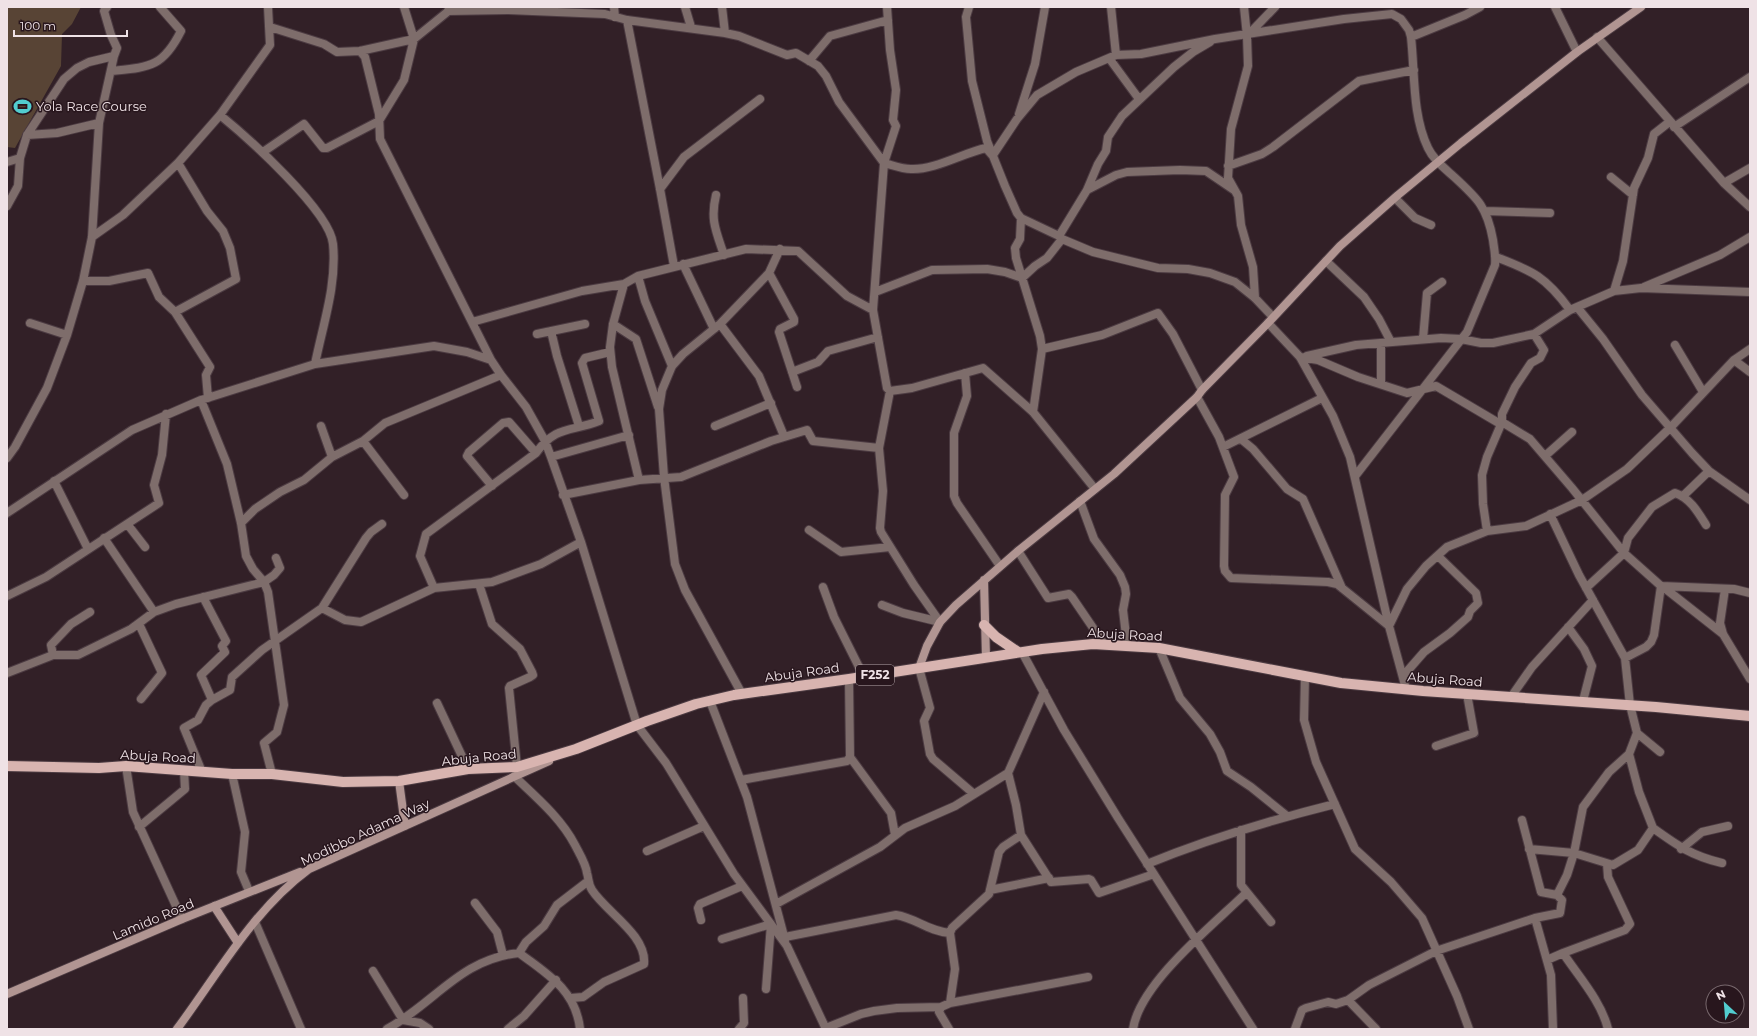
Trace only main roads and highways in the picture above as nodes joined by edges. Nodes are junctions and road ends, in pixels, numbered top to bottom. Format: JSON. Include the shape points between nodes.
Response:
{"nodes":[{"id":1,"x":984,"y":625,"type":"road end"},
{"id":2,"x":1020,"y":652,"type":"junction"},
{"id":3,"x":1750,"y":716,"type":"edge"},
{"id":4,"x":7,"y":766,"type":"edge"}],
"edges":[{"from":1,"to":2,"type":"main road","via":[[996,637]]},
{"from":2,"to":3,"type":"main road","name":"Abuja Road","number":"F252","via":[[1127,644],[1341,683]]},
{"from":2,"to":4,"type":"main road","name":"Abuja Road","number":"F252","via":[[710,700],[637,724],[515,772],[468,769],[398,781],[343,782],[272,774],[232,774],[126,766]]}]}
